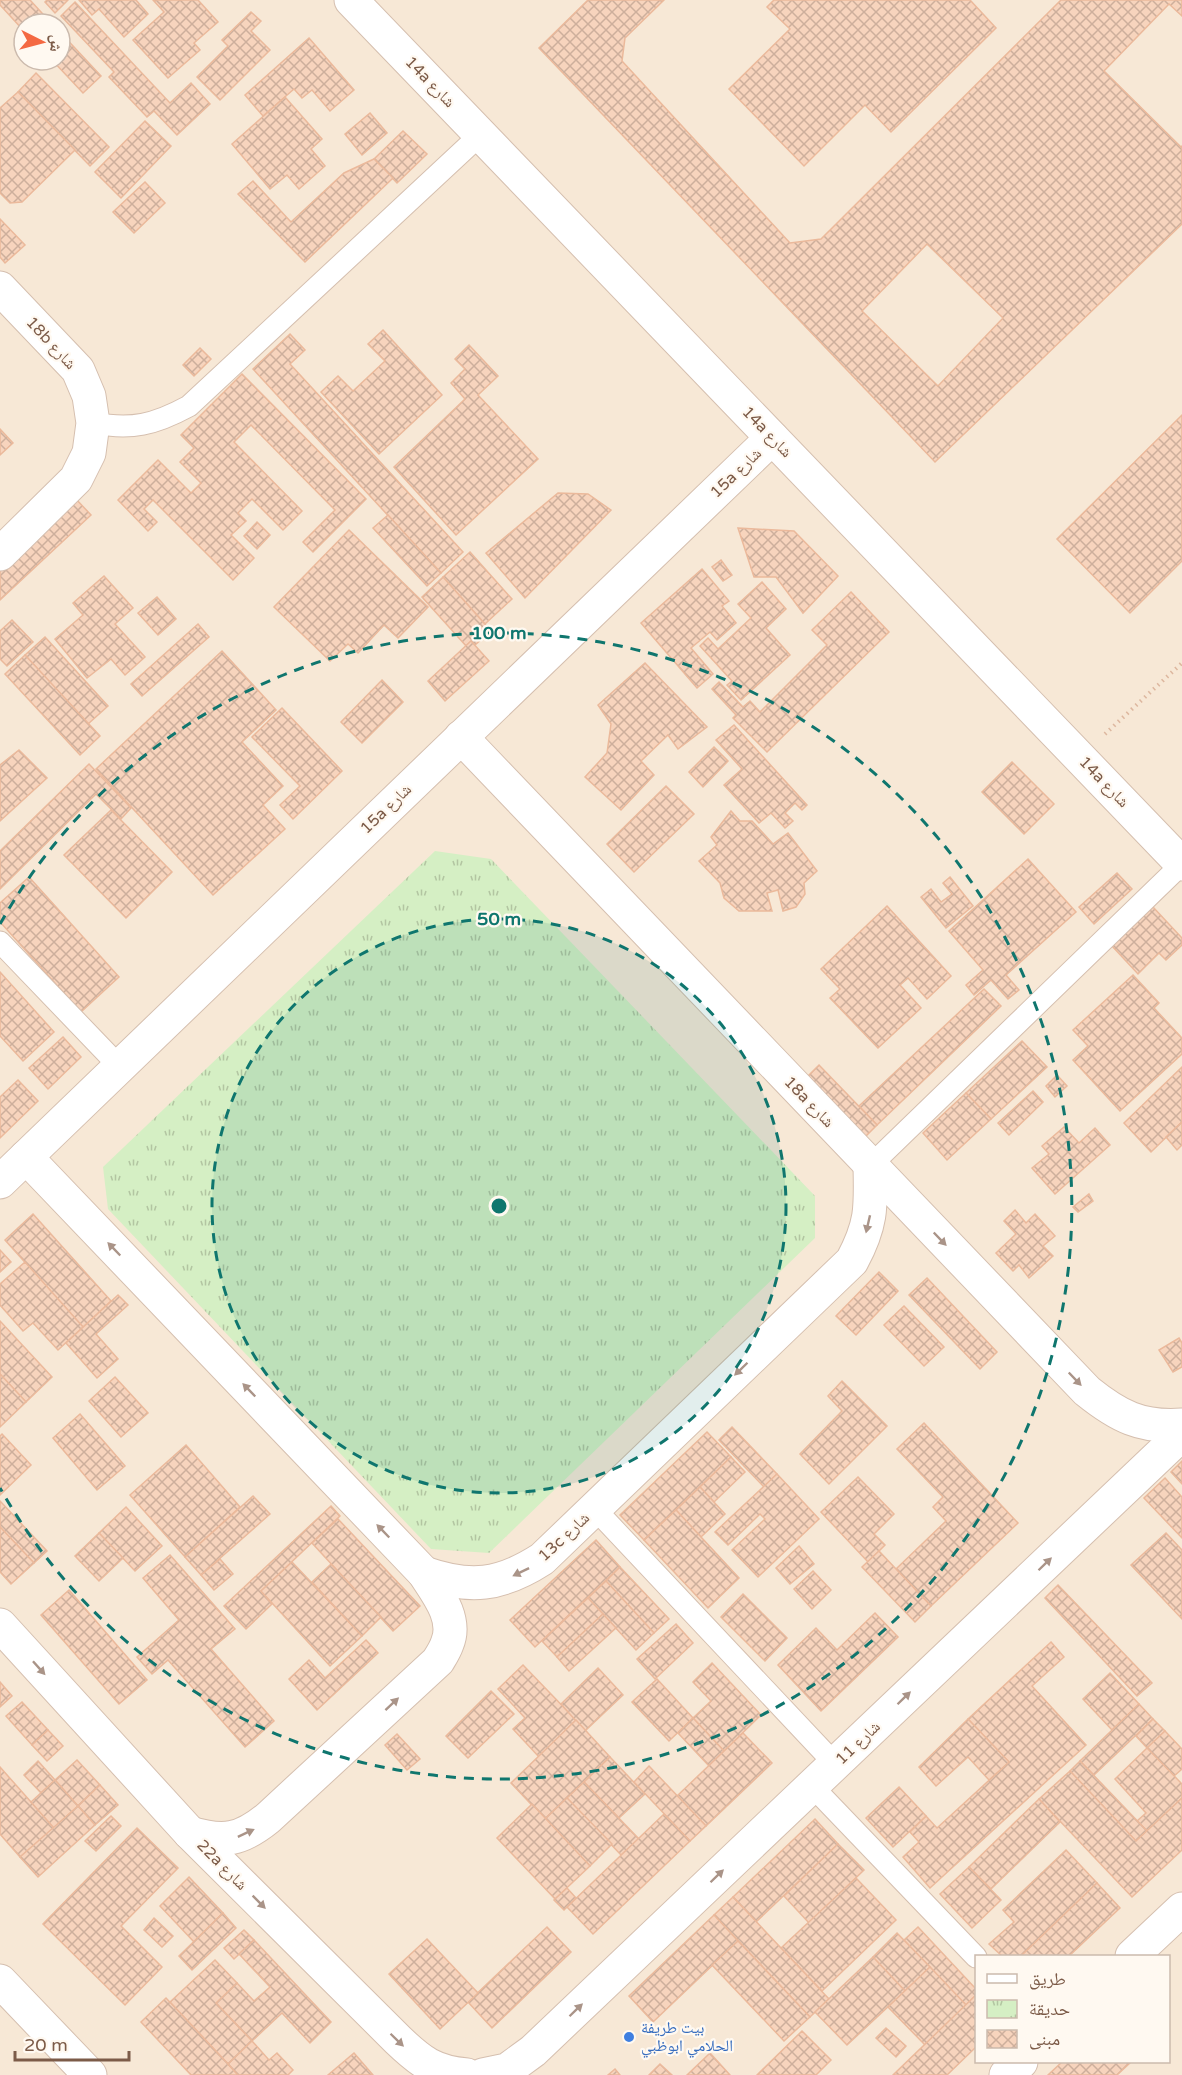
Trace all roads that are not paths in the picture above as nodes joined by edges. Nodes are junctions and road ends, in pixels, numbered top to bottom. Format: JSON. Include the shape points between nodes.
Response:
{"nodes":[{"id":1,"x":351,"y":0,"type":"edge"},
{"id":2,"x":480,"y":135,"type":"junction"},
{"id":3,"x":0,"y":288,"type":"edge"},
{"id":4,"x":93,"y":423,"type":"junction"},
{"id":5,"x":772,"y":438,"type":"junction"},
{"id":6,"x":0,"y":554,"type":"edge"},
{"id":7,"x":460,"y":737,"type":"junction"},
{"id":8,"x":1182,"y":864,"type":"edge"},
{"id":9,"x":0,"y":942,"type":"edge"},
{"id":10,"x":120,"y":1066,"type":"junction"},
{"id":11,"x":26,"y":1156,"type":"junction"},
{"id":12,"x":870,"y":1166,"type":"junction"},
{"id":13,"x":0,"y":1182,"type":"edge"},
{"id":14,"x":1182,"y":1425,"type":"edge"},
{"id":15,"x":1182,"y":1434,"type":"edge"},
{"id":16,"x":595,"y":1509,"type":"junction"},
{"id":17,"x":424,"y":1573,"type":"junction"},
{"id":18,"x":0,"y":1625,"type":"edge"},
{"id":19,"x":835,"y":1764,"type":"junction"},
{"id":20,"x":812,"y":1786,"type":"junction"},
{"id":21,"x":190,"y":1833,"type":"junction"},
{"id":22,"x":1180,"y":1915,"type":"edge"},
{"id":23,"x":1132,"y":1955,"type":"edge"},
{"id":24,"x":975,"y":1956,"type":"edge"},
{"id":25,"x":0,"y":1981,"type":"edge"},
{"id":26,"x":1019,"y":2063,"type":"edge"},
{"id":27,"x":498,"y":2073,"type":"edge"},
{"id":28,"x":90,"y":2075,"type":"edge"},
{"id":29,"x":467,"y":2075,"type":"edge"},
{"id":30,"x":1006,"y":2075,"type":"edge"}],
"edges":[{"from":1,"to":2,"type":"street","name":"14a شارع"},
{"from":2,"to":4,"type":"lane","via":[[189,406],[143,426]]},
{"from":2,"to":5,"type":"street","name":"14a شارع"},
{"from":3,"to":4,"type":"street","name":"18b شارع","via":[[78,370],[89,396]]},
{"from":4,"to":6,"type":"street","name":"18b شارع","via":[[89,453],[76,479]]},
{"from":5,"to":7,"type":"street","name":"15a شارع"},
{"from":5,"to":8,"type":"street","name":"14a شارع"},
{"from":7,"to":10,"type":"street","name":"15a شارع"},
{"from":7,"to":12,"type":"street","name":"18a شارع"},
{"from":8,"to":12,"type":"lane"},
{"from":9,"to":10,"type":"lane"},
{"from":10,"to":11,"type":"street","name":"15a شارع"},
{"from":11,"to":13,"type":"street","name":"15a شارع"},
{"from":17,"to":11,"type":"street","one_way":true},
{"from":12,"to":14,"type":"street","name":"18a شارع","one_way":true,"via":[[1094,1397],[1136,1421]]},
{"from":12,"to":16,"type":"street","name":"13c شارع","one_way":true,"via":[[870,1213],[864,1238],[852,1261]]},
{"from":19,"to":15,"type":"street","name":"شارع 11","one_way":true},
{"from":16,"to":17,"type":"street","name":"13c شارع","one_way":true,"via":[[542,1559],[521,1573],[472,1584]]},
{"from":16,"to":19,"type":"lane"},
{"from":21,"to":17,"type":"street","one_way":true,"via":[[232,1839],[252,1832],[438,1661],[448,1642],[450,1620]]},
{"from":18,"to":21,"type":"street","name":"22a شارع","one_way":true},
{"from":19,"to":20,"type":"street","name":"شارع 11"},
{"from":20,"to":24,"type":"lane"},
{"from":27,"to":20,"type":"street","name":"شارع 11","one_way":true,"via":[[533,2050]]},
{"from":21,"to":29,"type":"street","name":"22a شارع","one_way":true,"via":[[420,2061],[448,2073]]},
{"from":22,"to":23,"type":"street"},
{"from":25,"to":28,"type":"street"},
{"from":26,"to":30,"type":"street"}]}
